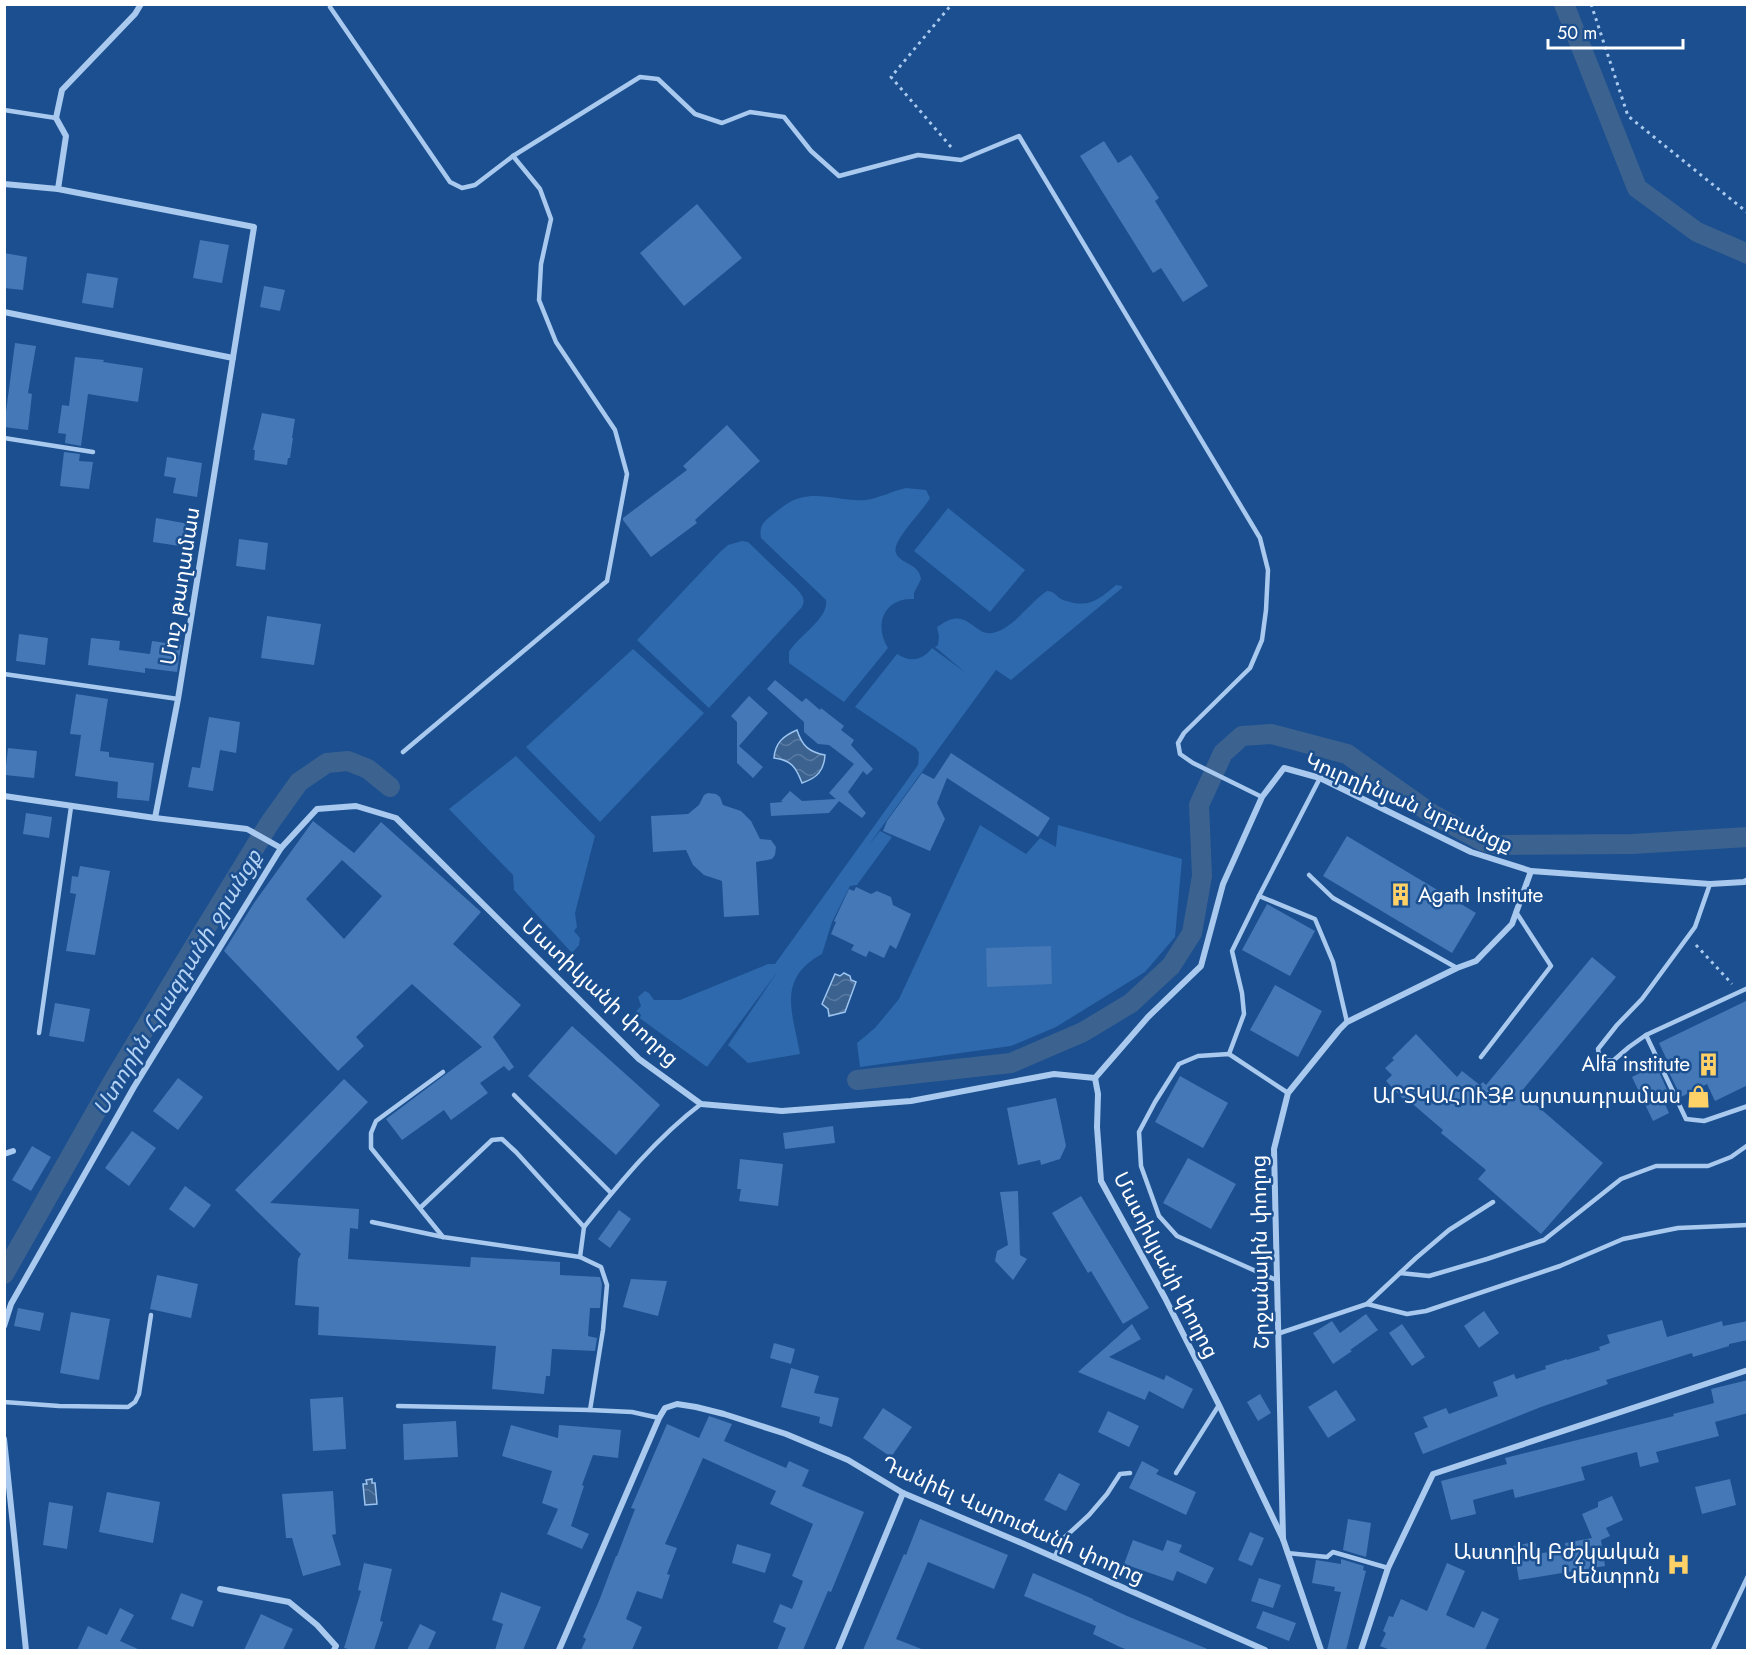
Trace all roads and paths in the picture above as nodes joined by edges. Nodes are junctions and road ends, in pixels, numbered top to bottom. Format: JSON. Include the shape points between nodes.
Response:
{"nodes":[{"id":1,"x":141,"y":4,"type":"edge"},
{"id":2,"x":330,"y":4,"type":"edge"},
{"id":3,"x":952,"y":4,"type":"edge"},
{"id":4,"x":1590,"y":4,"type":"edge"},
{"id":5,"x":4,"y":110,"type":"edge"},
{"id":6,"x":56,"y":118,"type":"junction"},
{"id":7,"x":513,"y":156,"type":"junction"},
{"id":8,"x":962,"y":160,"type":"junction"},
{"id":9,"x":4,"y":184,"type":"edge"},
{"id":10,"x":58,"y":189,"type":"junction"},
{"id":11,"x":1748,"y":213,"type":"edge"},
{"id":12,"x":4,"y":312,"type":"edge"},
{"id":13,"x":233,"y":358,"type":"junction"},
{"id":14,"x":4,"y":438,"type":"edge"},
{"id":15,"x":93,"y":452,"type":"dead end"},
{"id":16,"x":4,"y":674,"type":"edge"},
{"id":17,"x":178,"y":699,"type":"junction"},
{"id":18,"x":403,"y":752,"type":"dead end"},
{"id":19,"x":1320,"y":778,"type":"junction"},
{"id":20,"x":4,"y":796,"type":"edge"},
{"id":21,"x":1262,"y":797,"type":"junction"},
{"id":22,"x":71,"y":807,"type":"junction"},
{"id":23,"x":155,"y":818,"type":"junction"},
{"id":24,"x":282,"y":848,"type":"junction"},
{"id":25,"x":1531,"y":871,"type":"junction"},
{"id":26,"x":1309,"y":875,"type":"dead end"},
{"id":27,"x":1748,"y":880,"type":"edge"},
{"id":28,"x":1710,"y":884,"type":"junction"},
{"id":29,"x":1259,"y":896,"type":"junction"},
{"id":30,"x":1516,"y":912,"type":"junction"},
{"id":31,"x":1688,"y":937,"type":"junction"},
{"id":32,"x":1457,"y":968,"type":"junction"},
{"id":33,"x":1748,"y":988,"type":"edge"},
{"id":34,"x":1739,"y":992,"type":"junction"},
{"id":35,"x":1347,"y":1022,"type":"junction"},
{"id":36,"x":39,"y":1033,"type":"dead end"},
{"id":37,"x":1646,"y":1035,"type":"junction"},
{"id":38,"x":1229,"y":1054,"type":"junction"},
{"id":39,"x":1481,"y":1058,"type":"dead end"},
{"id":40,"x":443,"y":1072,"type":"dead end"},
{"id":41,"x":1095,"y":1078,"type":"junction"},
{"id":42,"x":1288,"y":1093,"type":"junction"},
{"id":43,"x":514,"y":1095,"type":"dead end"},
{"id":44,"x":701,"y":1104,"type":"junction"},
{"id":45,"x":1748,"y":1106,"type":"edge"},
{"id":46,"x":1748,"y":1146,"type":"edge"},
{"id":47,"x":13,"y":1150,"type":"dead end"},
{"id":48,"x":4,"y":1154,"type":"edge"},
{"id":49,"x":611,"y":1194,"type":"junction"},
{"id":50,"x":1493,"y":1202,"type":"dead end"},
{"id":51,"x":420,"y":1208,"type":"junction"},
{"id":52,"x":372,"y":1222,"type":"dead end"},
{"id":53,"x":1748,"y":1225,"type":"edge"},
{"id":54,"x":584,"y":1227,"type":"junction"},
{"id":55,"x":443,"y":1237,"type":"junction"},
{"id":56,"x":580,"y":1257,"type":"junction"},
{"id":57,"x":1400,"y":1273,"type":"junction"},
{"id":58,"x":1276,"y":1280,"type":"junction"},
{"id":59,"x":1367,"y":1304,"type":"junction"},
{"id":60,"x":151,"y":1315,"type":"dead end"},
{"id":61,"x":4,"y":1326,"type":"edge"},
{"id":62,"x":1277,"y":1334,"type":"junction"},
{"id":63,"x":1748,"y":1370,"type":"edge"},
{"id":64,"x":4,"y":1402,"type":"edge"},
{"id":65,"x":1219,"y":1405,"type":"junction"},
{"id":66,"x":398,"y":1406,"type":"dead end"},
{"id":67,"x":590,"y":1410,"type":"junction"},
{"id":68,"x":659,"y":1418,"type":"junction"},
{"id":69,"x":4,"y":1439,"type":"edge"},
{"id":70,"x":1130,"y":1473,"type":"dead end"},
{"id":71,"x":1176,"y":1473,"type":"dead end"},
{"id":72,"x":903,"y":1493,"type":"junction"},
{"id":73,"x":1283,"y":1539,"type":"junction"},
{"id":74,"x":1287,"y":1553,"type":"junction"},
{"id":75,"x":1054,"y":1558,"type":"junction"},
{"id":76,"x":1388,"y":1568,"type":"junction"},
{"id":77,"x":1748,"y":1576,"type":"edge"},
{"id":78,"x":220,"y":1589,"type":"dead end"},
{"id":79,"x":26,"y":1650,"type":"edge"},
{"id":80,"x":334,"y":1650,"type":"edge"},
{"id":81,"x":560,"y":1650,"type":"edge"},
{"id":82,"x":838,"y":1650,"type":"edge"},
{"id":83,"x":1265,"y":1650,"type":"edge"},
{"id":84,"x":1321,"y":1650,"type":"edge"},
{"id":85,"x":1361,"y":1650,"type":"edge"},
{"id":86,"x":1713,"y":1650,"type":"edge"}],
"edges":[{"from":1,"to":6,"type":"street","via":[[62,90]]},
{"from":2,"to":7,"type":"lane","via":[[450,182],[462,188],[475,185]]},
{"from":3,"to":8,"type":"path","via":[[891,77]]},
{"from":4,"to":11,"type":"path","via":[[1628,116]]},
{"from":5,"to":6,"type":"lane"},
{"from":6,"to":10,"type":"street","via":[[66,136]]},
{"from":7,"to":8,"type":"lane","via":[[640,77],[658,79],[694,114],[722,123],[750,112],[784,117],[811,151],[839,176],[918,155]]},
{"from":7,"to":18,"type":"lane","via":[[540,189],[551,219],[541,264],[539,300],[556,342],[615,430],[627,474],[607,581]]},
{"from":8,"to":21,"type":"lane","via":[[1019,136],[1260,538],[1268,570],[1262,640],[1250,668],[1178,743],[1180,754],[1193,763]]},
{"from":9,"to":10,"type":"street","name":"Մուշ թաղամաս"},
{"from":10,"to":13,"type":"street","name":"Մուշ թաղամաս","via":[[254,227]]},
{"from":12,"to":13,"type":"street"},
{"from":13,"to":17,"type":"street","name":"Մուշ թաղամաս"},
{"from":14,"to":15,"type":"lane"},
{"from":16,"to":17,"type":"lane"},
{"from":17,"to":23,"type":"street","name":"Մուշ թաղամաս"},
{"from":19,"to":21,"type":"street","name":"Կուրղինյան նրբանցք","via":[[1284,768]]},
{"from":19,"to":25,"type":"street","name":"Կուրղինյան նրբանցք","via":[[1471,852]]},
{"from":19,"to":29,"type":"lane"},
{"from":20,"to":22,"type":"street"},
{"from":21,"to":41,"type":"street","name":"Կուրղինյան նրբանցք","via":[[1223,884],[1201,966],[1148,1017]]},
{"from":22,"to":23,"type":"street"},
{"from":22,"to":36,"type":"lane"},
{"from":23,"to":24,"type":"street","via":[[248,829]]},
{"from":24,"to":44,"type":"street","name":"Մատիկյանի փողոց","via":[[317,808],[356,806],[396,818],[639,1059]]},
{"from":24,"to":61,"type":"street","name":"Մատիկյանի փողոց","via":[[134,1087],[11,1304]]},
{"from":25,"to":28,"type":"street","name":"Կուրղինյան նրբանցք"},
{"from":25,"to":30,"type":"street","name":"Շրջանային փողոց"},
{"from":26,"to":32,"type":"lane","via":[[1333,898]]},
{"from":27,"to":28,"type":"street","name":"Կուրղինյան նրբանցք"},
{"from":28,"to":31,"type":"lane"},
{"from":29,"to":35,"type":"lane","via":[[1315,919],[1333,962]]},
{"from":29,"to":38,"type":"lane","via":[[1233,951],[1244,1014]]},
{"from":30,"to":32,"type":"street","name":"Շրջանային փողոց","via":[[1512,924],[1476,961]]},
{"from":30,"to":39,"type":"lane","via":[[1551,966]]},
{"from":31,"to":34,"type":"path"},
{"from":31,"to":37,"type":"lane","via":[[1598,1049],[1600,1061],[1614,1060]]},
{"from":32,"to":35,"type":"street","name":"Շրջանային փողոց"},
{"from":33,"to":34,"type":"lane"},
{"from":34,"to":37,"type":"lane"},
{"from":35,"to":42,"type":"street","name":"Շրջանային փողոց"},
{"from":37,"to":45,"type":"lane","via":[[1686,1119],[1704,1121]]},
{"from":38,"to":42,"type":"lane"},
{"from":38,"to":58,"type":"lane","via":[[1198,1056],[1179,1064],[1138,1132],[1141,1166],[1159,1216],[1177,1236]]},
{"from":40,"to":51,"type":"lane","via":[[376,1121],[371,1134],[371,1148]]},
{"from":41,"to":44,"type":"street","via":[[1054,1074],[910,1101],[782,1111]]},
{"from":41,"to":65,"type":"street","name":"Մատիկյանի փողոց","via":[[1101,1181]]},
{"from":42,"to":58,"type":"street","name":"Շրջանային փողոց","via":[[1274,1149]]},
{"from":43,"to":49,"type":"lane"},
{"from":44,"to":49,"type":"lane","via":[[678,1121]]},
{"from":46,"to":57,"type":"lane","via":[[1708,1166],[1656,1166],[1621,1179],[1544,1240],[1429,1276]]},
{"from":47,"to":48,"type":"street"},
{"from":49,"to":54,"type":"lane"},
{"from":50,"to":57,"type":"lane","via":[[1449,1230]]},
{"from":51,"to":54,"type":"lane","via":[[492,1140],[502,1139]]},
{"from":51,"to":55,"type":"lane"},
{"from":52,"to":55,"type":"lane"},
{"from":53,"to":59,"type":"lane","via":[[1678,1228],[1623,1239],[1560,1266],[1426,1311],[1407,1314]]},
{"from":54,"to":56,"type":"lane"},
{"from":55,"to":56,"type":"lane"},
{"from":56,"to":67,"type":"lane","via":[[601,1267],[607,1285]]},
{"from":57,"to":59,"type":"lane"},
{"from":58,"to":62,"type":"street","name":"Շրջանային փողոց"},
{"from":59,"to":62,"type":"lane"},
{"from":60,"to":64,"type":"lane","via":[[139,1394],[128,1407]]},
{"from":62,"to":73,"type":"street","name":"Շրջանային փողոց"},
{"from":63,"to":76,"type":"street","via":[[1433,1474]]},
{"from":65,"to":71,"type":"lane"},
{"from":65,"to":73,"type":"street","name":"Մատիկյանի փողոց"},
{"from":66,"to":67,"type":"lane"},
{"from":67,"to":68,"type":"lane"},
{"from":68,"to":72,"type":"street","name":"Դանիել Վարուժանի փողոց","via":[[665,1408],[676,1404],[724,1414],[848,1460]]},
{"from":68,"to":81,"type":"street"},
{"from":69,"to":79,"type":"street"},
{"from":70,"to":75,"type":"lane","via":[[1120,1474],[1089,1515],[1064,1538]]},
{"from":72,"to":75,"type":"street","name":"Դանիել Վարուժանի փողոց"},
{"from":72,"to":82,"type":"street"},
{"from":73,"to":74,"type":"street","name":"Մատիկյանի փողոց"},
{"from":74,"to":76,"type":"lane","via":[[1328,1557],[1333,1552]]},
{"from":74,"to":84,"type":"street","name":"Մատիկյանի փողոց"},
{"from":75,"to":83,"type":"street","name":"Դանիել Վարուժանի փողոց"},
{"from":76,"to":85,"type":"street"},
{"from":77,"to":86,"type":"lane"},
{"from":78,"to":80,"type":"street","via":[[289,1602],[317,1624],[336,1646]]}]}
